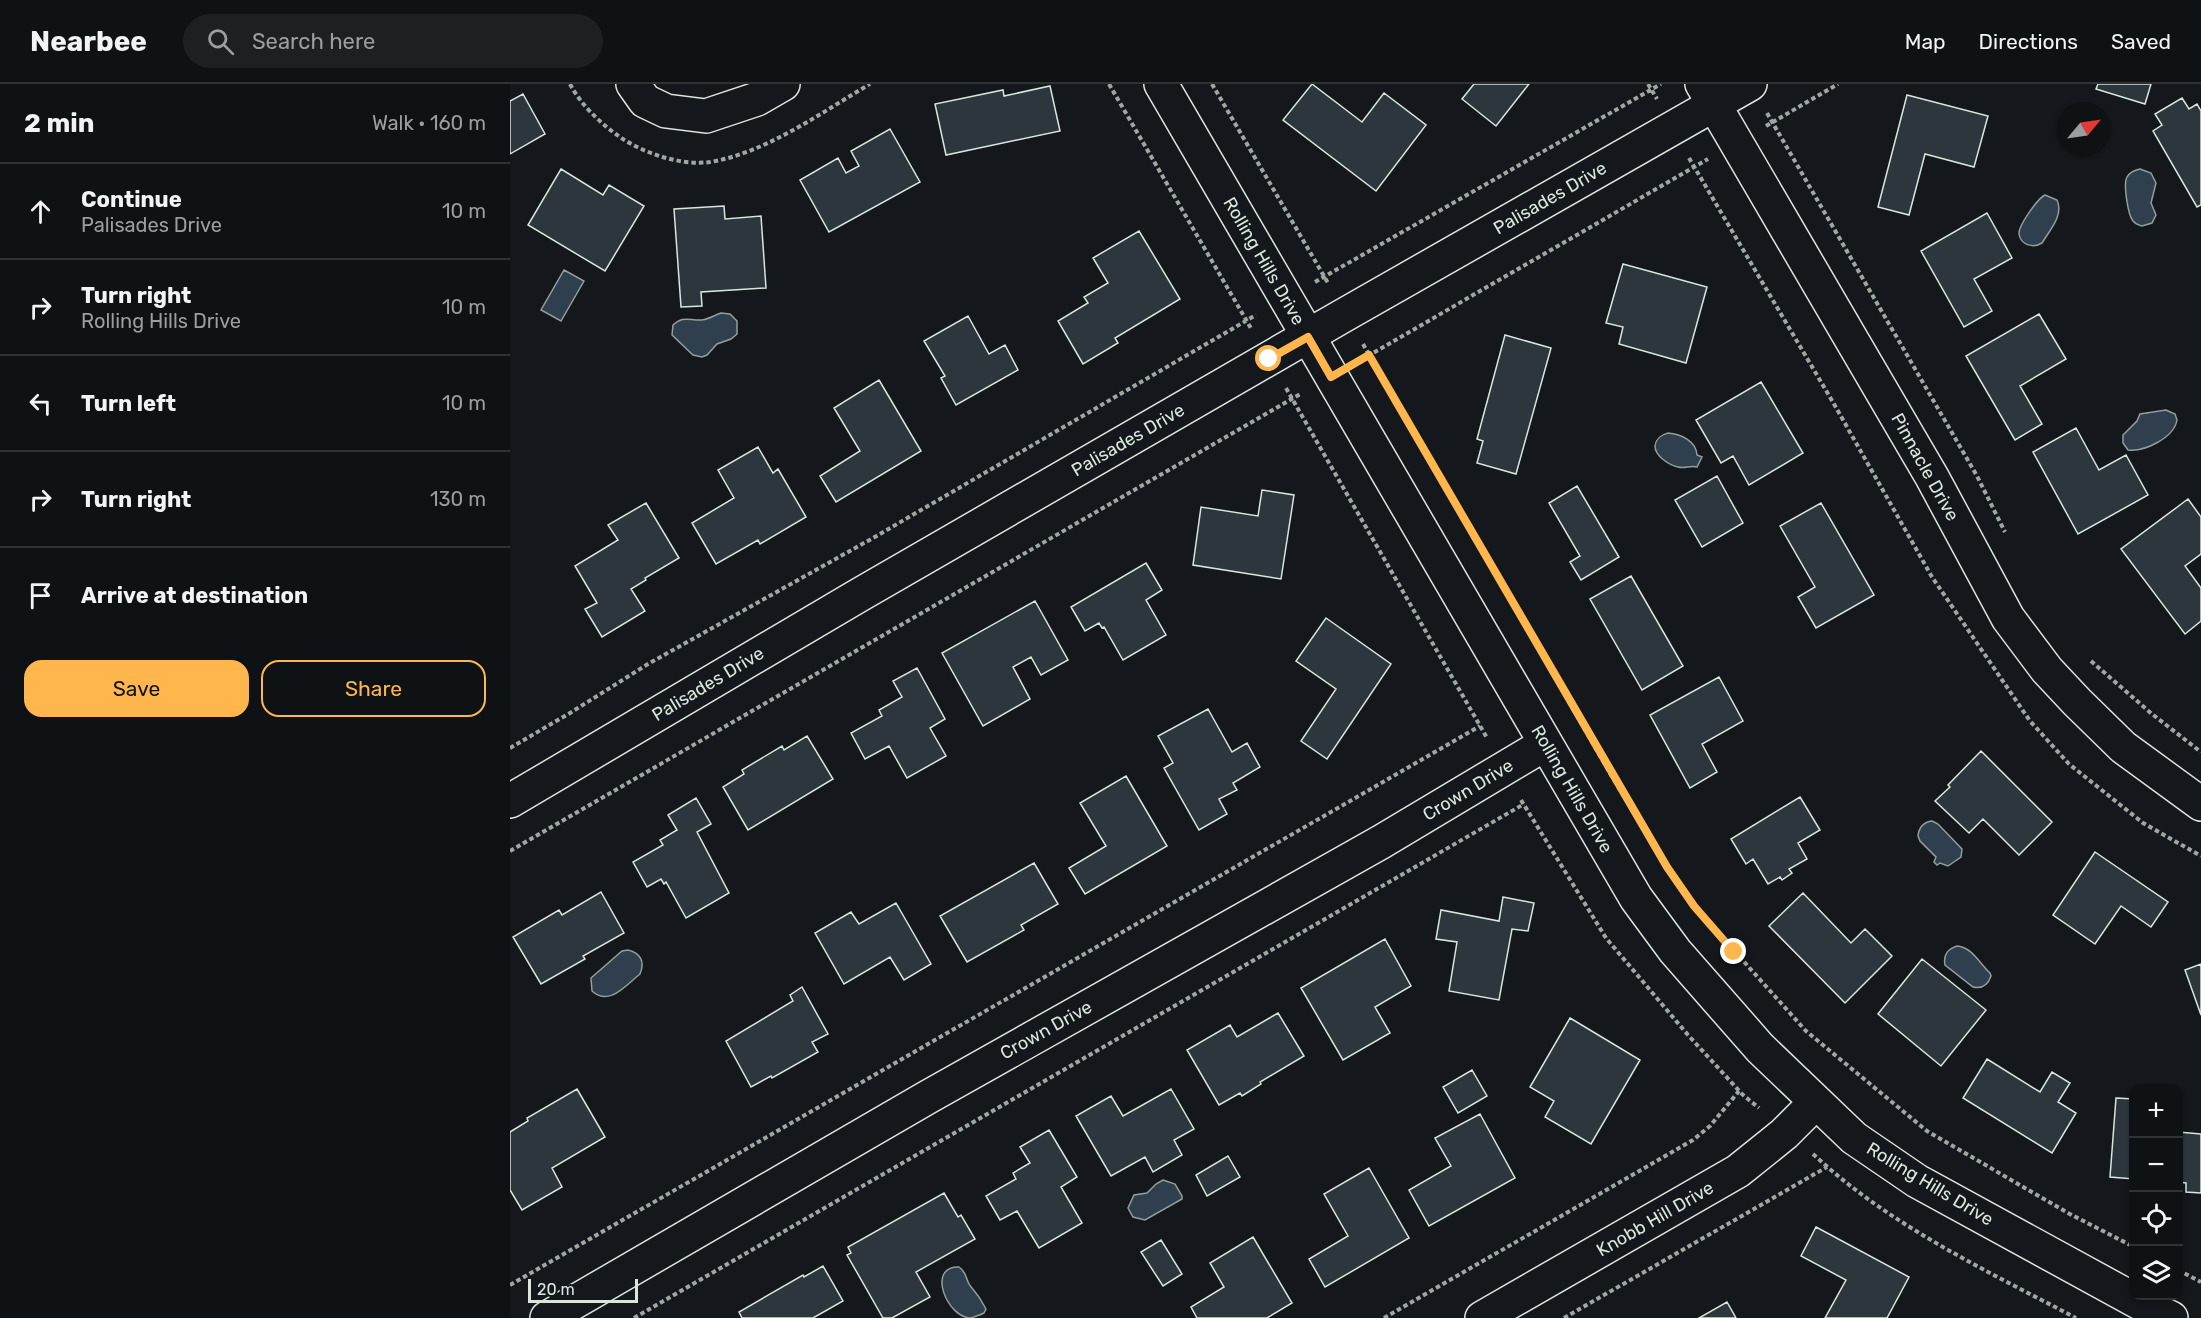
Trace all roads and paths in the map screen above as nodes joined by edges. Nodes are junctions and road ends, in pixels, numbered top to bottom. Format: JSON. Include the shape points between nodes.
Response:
{"nodes":[{"id":1,"x":633,"y":84,"type":"edge"},
{"id":2,"x":783,"y":84,"type":"edge"},
{"id":3,"x":1161,"y":84,"type":"edge"},
{"id":4,"x":1212,"y":84,"type":"edge"},
{"id":5,"x":1661,"y":84,"type":"edge"},
{"id":6,"x":1838,"y":84,"type":"edge"},
{"id":7,"x":1708,"y":94,"type":"edge"},
{"id":8,"x":1757,"y":96,"type":"edge"},
{"id":9,"x":1772,"y":122,"type":"junction"},
{"id":10,"x":1736,"y":143,"type":"junction"},
{"id":11,"x":1324,"y":278,"type":"junction"},
{"id":12,"x":1286,"y":299,"type":"junction"},
{"id":13,"x":1346,"y":314,"type":"junction"},
{"id":14,"x":1308,"y":337,"type":"junction"},
{"id":15,"x":1369,"y":355,"type":"junction"},
{"id":16,"x":1331,"y":377,"type":"junction"},
{"id":17,"x":2008,"y":538,"type":"dead end"},
{"id":18,"x":2084,"y":654,"type":"dead end"},
{"id":19,"x":1480,"y":726,"type":"dead end"},
{"id":20,"x":1545,"y":744,"type":"junction"},
{"id":21,"x":510,"y":748,"type":"edge"},
{"id":22,"x":2201,"y":752,"type":"edge"},
{"id":23,"x":510,"y":801,"type":"edge"},
{"id":24,"x":1524,"y":804,"type":"dead end"},
{"id":25,"x":2201,"y":804,"type":"edge"},
{"id":26,"x":510,"y":851,"type":"edge"},
{"id":27,"x":1739,"y":1091,"type":"dead end"},
{"id":28,"x":1815,"y":1102,"type":"junction"},
{"id":29,"x":1827,"y":1167,"type":"dead end"},
{"id":30,"x":2131,"y":1246,"type":"edge"},
{"id":31,"x":2183,"y":1273,"type":"edge"},
{"id":32,"x":2201,"y":1282,"type":"edge"},
{"id":33,"x":510,"y":1285,"type":"edge"},
{"id":34,"x":547,"y":1318,"type":"edge"},
{"id":35,"x":634,"y":1318,"type":"edge"},
{"id":36,"x":1384,"y":1318,"type":"edge"},
{"id":37,"x":1482,"y":1318,"type":"edge"},
{"id":38,"x":1564,"y":1318,"type":"edge"},
{"id":39,"x":2172,"y":1318,"type":"edge"}],
"edges":[{"from":1,"to":2,"type":"street","via":[[645,101],[666,111],[706,116],[757,99]]},
{"from":3,"to":12,"type":"street","name":"Rolling Hills Drive"},
{"from":4,"to":11,"type":"path"},
{"from":5,"to":11,"type":"path"},
{"from":6,"to":9,"type":"path"},
{"from":7,"to":8,"type":"street","name":"Palisades Drive"},
{"from":7,"to":10,"type":"street","name":"Pinnacle Drive"},
{"from":7,"to":13,"type":"street","name":"Palisades Drive"},
{"from":8,"to":9,"type":"path"},
{"from":9,"to":10,"type":"path"},
{"from":9,"to":17,"type":"path","via":[[1977,476]]},
{"from":10,"to":15,"type":"path"},
{"from":10,"to":25,"type":"street","name":"Pinnacle Drive","via":[[1932,477],[2008,618],[2047,670],[2115,740]]},
{"from":11,"to":12,"type":"path"},
{"from":11,"to":13,"type":"path"},
{"from":12,"to":14,"type":"street","name":"Rolling Hills Drive"},
{"from":12,"to":21,"type":"path","via":[[648,664]]},
{"from":13,"to":14,"type":"street","name":"Palisades Drive"},
{"from":13,"to":15,"type":"path"},
{"from":14,"to":16,"type":"street","name":"Rolling Hills Drive"},
{"from":14,"to":23,"type":"street","name":"Palisades Drive"},
{"from":15,"to":16,"type":"path"},
{"from":15,"to":30,"type":"path","via":[[1611,775],[1694,906],[1806,1031],[1927,1131]]},
{"from":16,"to":20,"type":"street","name":"Rolling Hills Drive"},
{"from":16,"to":26,"type":"path"},
{"from":18,"to":22,"type":"path"},
{"from":19,"to":33,"type":"path"},
{"from":20,"to":28,"type":"street","name":"Rolling Hills Drive","via":[[1636,898],[1675,951],[1760,1048]]},
{"from":20,"to":34,"type":"street","name":"Crown Drive","via":[[1381,842],[917,1103]]},
{"from":24,"to":35,"type":"path"},
{"from":27,"to":36,"type":"path","via":[[1693,1140]]},
{"from":28,"to":37,"type":"street","name":"Knobb Hill Drive","via":[[1784,1134],[1738,1171]]},
{"from":28,"to":39,"type":"street","name":"Rolling Hills Drive","via":[[1854,1138],[1917,1181]]},
{"from":29,"to":38,"type":"path"},
{"from":31,"to":32,"type":"path"}]}
